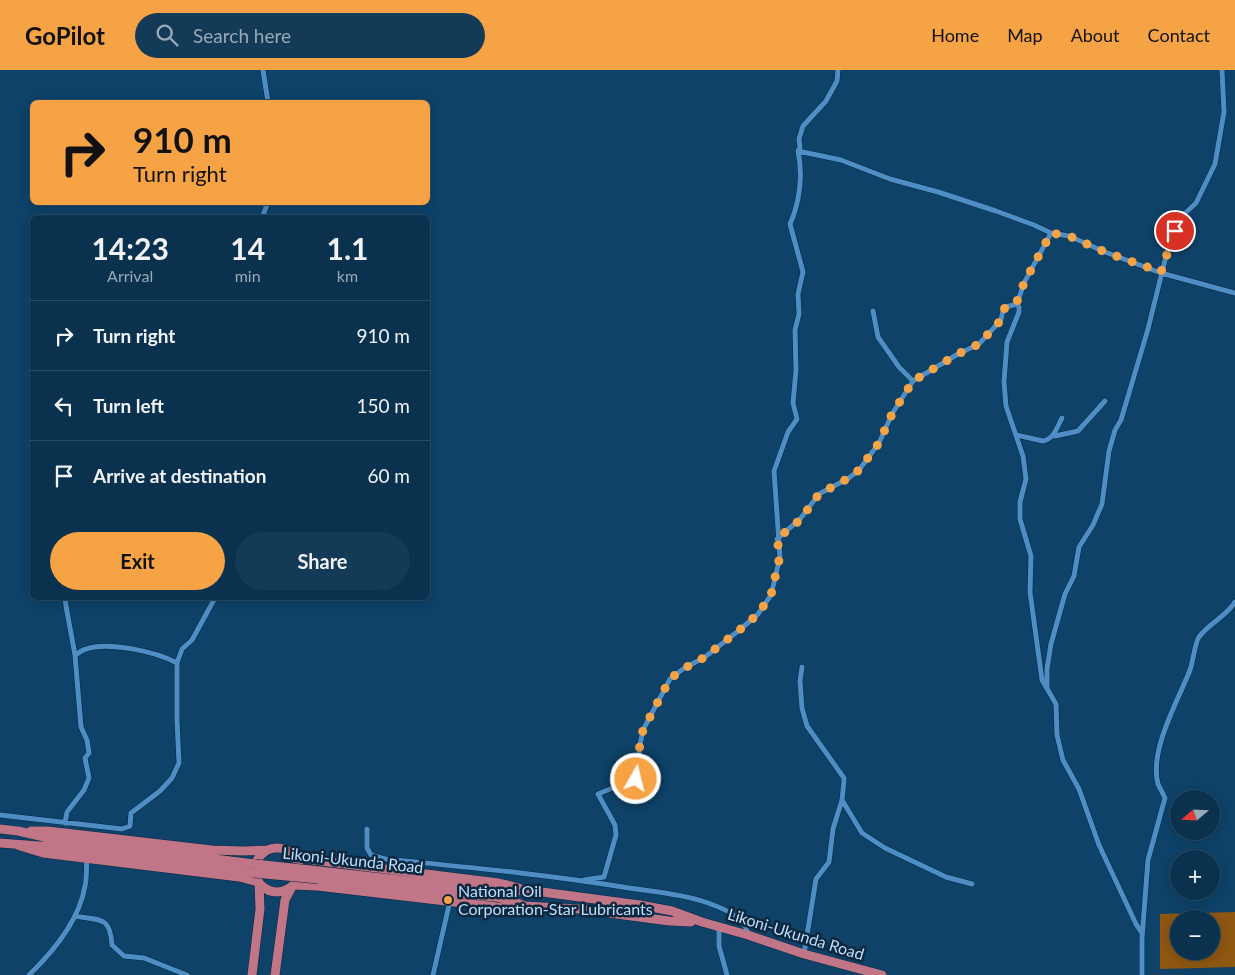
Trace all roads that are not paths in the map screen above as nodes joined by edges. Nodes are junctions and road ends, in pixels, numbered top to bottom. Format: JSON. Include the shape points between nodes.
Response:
{"nodes":[{"id":1,"x":263,"y":70,"type":"edge"},
{"id":2,"x":838,"y":70,"type":"edge"},
{"id":3,"x":1222,"y":70,"type":"edge"},
{"id":4,"x":268,"y":100,"type":"edge"},
{"id":5,"x":798,"y":151,"type":"junction"},
{"id":6,"x":1051,"y":233,"type":"junction"},
{"id":7,"x":1161,"y":272,"type":"junction"},
{"id":8,"x":1235,"y":293,"type":"edge"},
{"id":9,"x":1016,"y":304,"type":"junction"},
{"id":10,"x":873,"y":311,"type":"dead end"},
{"id":11,"x":913,"y":381,"type":"junction"},
{"id":12,"x":1105,"y":401,"type":"dead end"},
{"id":13,"x":1062,"y":418,"type":"dead end"},
{"id":14,"x":1016,"y":435,"type":"junction"},
{"id":15,"x":1053,"y":435,"type":"junction"},
{"id":16,"x":777,"y":539,"type":"junction"},
{"id":17,"x":66,"y":600,"type":"edge"},
{"id":18,"x":214,"y":600,"type":"edge"},
{"id":19,"x":1235,"y":602,"type":"edge"},
{"id":20,"x":75,"y":655,"type":"junction"},
{"id":21,"x":177,"y":663,"type":"junction"},
{"id":22,"x":802,"y":667,"type":"dead end"},
{"id":23,"x":1047,"y":689,"type":"junction"},
{"id":24,"x":842,"y":800,"type":"junction"},
{"id":25,"x":0,"y":815,"type":"edge"},
{"id":26,"x":65,"y":823,"type":"junction"},
{"id":27,"x":0,"y":829,"type":"edge"},
{"id":28,"x":366,"y":829,"type":"dead end"},
{"id":29,"x":18,"y":831,"type":"junction"},
{"id":30,"x":0,"y":843,"type":"edge"},
{"id":31,"x":53,"y":843,"type":"junction"},
{"id":32,"x":17,"y":845,"type":"junction"},
{"id":33,"x":268,"y":850,"type":"junction"},
{"id":34,"x":292,"y":854,"type":"junction"},
{"id":35,"x":87,"y":859,"type":"junction"},
{"id":36,"x":584,"y":880,"type":"junction"},
{"id":37,"x":259,"y":882,"type":"junction"},
{"id":38,"x":972,"y":884,"type":"dead end"},
{"id":39,"x":293,"y":885,"type":"junction"},
{"id":40,"x":527,"y":890,"type":"junction"},
{"id":41,"x":504,"y":895,"type":"junction"},
{"id":42,"x":450,"y":901,"type":"junction"},
{"id":43,"x":525,"y":906,"type":"junction"},
{"id":44,"x":75,"y":916,"type":"junction"},
{"id":45,"x":702,"y":922,"type":"junction"},
{"id":46,"x":719,"y":927,"type":"junction"},
{"id":47,"x":1142,"y":933,"type":"junction"},
{"id":48,"x":748,"y":935,"type":"junction"},
{"id":49,"x":804,"y":954,"type":"junction"},
{"id":50,"x":29,"y":975,"type":"edge"},
{"id":51,"x":187,"y":975,"type":"edge"},
{"id":52,"x":252,"y":975,"type":"edge"},
{"id":53,"x":275,"y":975,"type":"edge"},
{"id":54,"x":433,"y":975,"type":"edge"},
{"id":55,"x":727,"y":975,"type":"edge"},
{"id":56,"x":882,"y":975,"type":"edge"},
{"id":57,"x":1142,"y":975,"type":"edge"}],
"edges":[{"from":1,"to":4,"type":"street"},
{"from":2,"to":5,"type":"street","via":[[837,81],[826,101],[803,126]]},
{"from":3,"to":7,"type":"street","via":[[1224,112],[1215,164],[1196,203],[1181,217]]},
{"from":5,"to":6,"type":"street","via":[[840,160]]},
{"from":5,"to":16,"type":"street","via":[[801,164],[798,195],[790,224],[802,272],[793,403],[797,418],[788,432],[774,472],[779,527]]},
{"from":6,"to":7,"type":"street","via":[[1069,236]]},
{"from":6,"to":9,"type":"street"},
{"from":7,"to":8,"type":"street"},
{"from":7,"to":23,"type":"street","via":[[1148,329],[1109,451],[1102,504],[1079,547],[1074,576],[1065,594],[1051,644]]},
{"from":9,"to":11,"type":"street","via":[[1003,310],[1001,320],[979,344]]},
{"from":9,"to":14,"type":"street","via":[[1019,312],[1007,342],[1004,382],[1006,406]]},
{"from":10,"to":11,"type":"street","via":[[878,337]]},
{"from":11,"to":16,"type":"street","via":[[892,414],[879,443],[859,470],[819,494],[800,520]]},
{"from":12,"to":15,"type":"street","via":[[1078,432]]},
{"from":13,"to":15,"type":"street"},
{"from":14,"to":15,"type":"street","via":[[1044,441]]},
{"from":14,"to":23,"type":"street","via":[[1026,479],[1020,502],[1020,520],[1030,556],[1030,592],[1042,680]]},
{"from":16,"to":36,"type":"street","via":[[780,556],[771,595],[758,614],[705,657],[675,674],[643,730],[636,779],[598,794],[615,825],[616,836],[604,877]]},
{"from":17,"to":20,"type":"street"},
{"from":18,"to":21,"type":"street","via":[[192,640],[182,649]]},
{"from":19,"to":47,"type":"street","via":[[1198,638],[1189,672],[1162,737],[1157,772],[1158,784],[1165,798],[1148,860]]},
{"from":20,"to":21,"type":"street","via":[[86,649],[127,648]]},
{"from":20,"to":26,"type":"street","via":[[82,727],[89,753],[85,758],[88,778]]},
{"from":21,"to":26,"type":"street","via":[[179,762],[172,778],[131,813],[130,826],[122,829]]},
{"from":22,"to":24,"type":"street","via":[[802,708],[807,726],[844,778]]},
{"from":23,"to":47,"type":"street","via":[[1056,704],[1057,735],[1063,760]]},
{"from":24,"to":38,"type":"street","via":[[862,833],[885,848],[946,877]]},
{"from":24,"to":49,"type":"street","via":[[833,830],[829,862],[816,878]]},
{"from":25,"to":26,"type":"street"},
{"from":27,"to":29,"type":"highway","name":"Likoni-Ukunda Road"},
{"from":28,"to":36,"type":"street","via":[[367,848],[371,855],[378,857]]},
{"from":29,"to":31,"type":"highway","name":"Likoni-Ukunda Road"},
{"from":29,"to":33,"type":"highway","via":[[48,831],[212,850]]},
{"from":30,"to":32,"type":"highway","name":"Likoni-Ukunda Road"},
{"from":31,"to":32,"type":"highway","name":"Likoni-Ukunda Road"},
{"from":31,"to":41,"type":"highway","name":"Likoni-Ukunda Road","bridge":true,"via":[[254,872]]},
{"from":32,"to":35,"type":"highway","via":[[43,853]]},
{"from":33,"to":34,"type":"highway","via":[[281,848]]},
{"from":33,"to":37,"type":"highway","via":[[257,861],[255,870]]},
{"from":34,"to":39,"type":"highway","via":[[299,869]]},
{"from":34,"to":40,"type":"highway","via":[[313,860],[499,883]]},
{"from":35,"to":37,"type":"highway"},
{"from":35,"to":44,"type":"street","via":[[85,886]]},
{"from":36,"to":48,"type":"street","via":[[689,897],[716,906],[735,916],[747,928]]},
{"from":37,"to":39,"type":"highway","via":[[277,892]]},
{"from":37,"to":52,"type":"highway","via":[[260,909]]},
{"from":39,"to":42,"type":"highway"},
{"from":39,"to":53,"type":"highway","via":[[285,900]]},
{"from":40,"to":41,"type":"highway","name":"Likoni-Ukunda Road"},
{"from":40,"to":45,"type":"highway","name":"Likoni-Ukunda Road","via":[[640,905],[672,911]]},
{"from":41,"to":43,"type":"highway","name":"Likoni-Ukunda Road"},
{"from":42,"to":43,"type":"highway","via":[[497,907]]},
{"from":42,"to":54,"type":"street"},
{"from":43,"to":45,"type":"highway","name":"Likoni-Ukunda Road"},
{"from":44,"to":50,"type":"street","via":[[45,959]]},
{"from":44,"to":51,"type":"street","via":[[102,920],[111,930],[112,945],[124,956],[144,958]]},
{"from":45,"to":46,"type":"highway","name":"Likoni-Ukunda Road"},
{"from":46,"to":48,"type":"highway","name":"Likoni-Ukunda Road"},
{"from":46,"to":55,"type":"street","via":[[719,946]]},
{"from":47,"to":57,"type":"street"},
{"from":48,"to":49,"type":"highway","name":"Likoni-Ukunda Road"},
{"from":49,"to":56,"type":"highway","name":"Likoni-Ukunda Road"}]}
